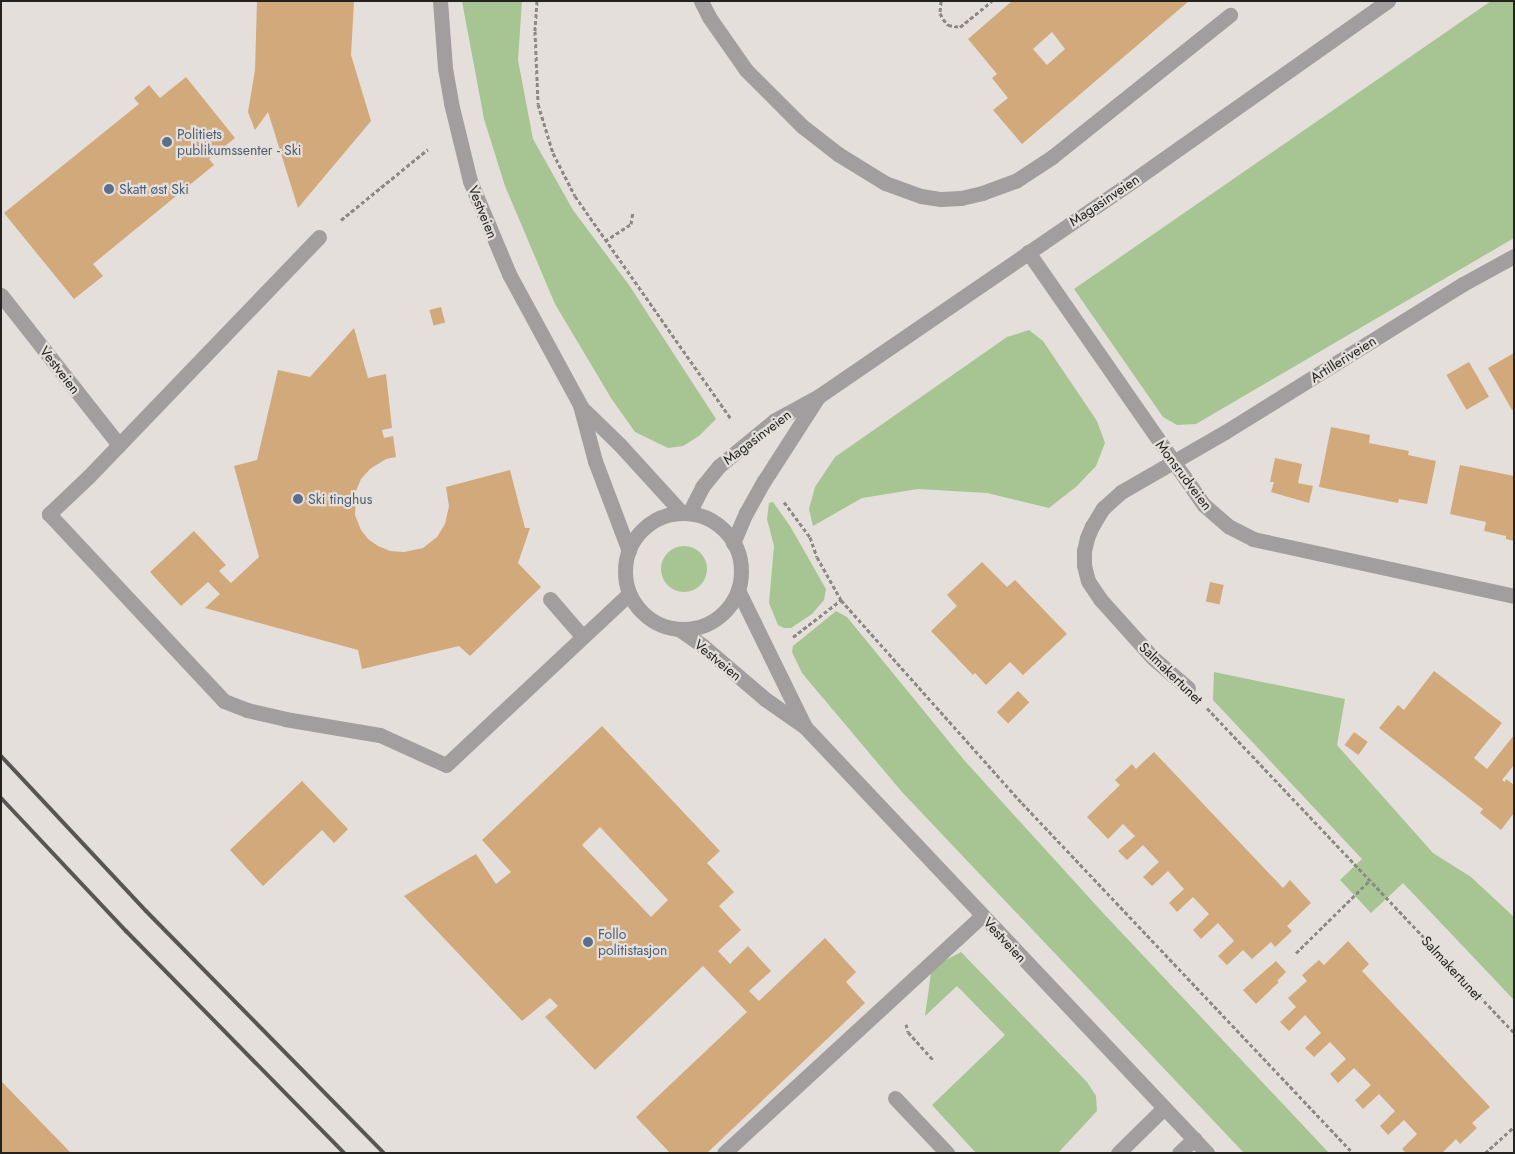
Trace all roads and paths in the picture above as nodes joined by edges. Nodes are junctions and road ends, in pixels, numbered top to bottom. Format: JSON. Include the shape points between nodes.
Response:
{"nodes":[{"id":1,"x":440,"y":1,"type":"edge"},
{"id":2,"x":537,"y":1,"type":"edge"},
{"id":3,"x":701,"y":1,"type":"edge"},
{"id":4,"x":941,"y":1,"type":"edge"},
{"id":5,"x":992,"y":1,"type":"edge"},
{"id":6,"x":1388,"y":1,"type":"edge"},
{"id":7,"x":1230,"y":15,"type":"dead end"},
{"id":8,"x":428,"y":149,"type":"dead end"},
{"id":9,"x":633,"y":212,"type":"dead end"},
{"id":10,"x":319,"y":237,"type":"joint"},
{"id":11,"x":605,"y":241,"type":"junction"},
{"id":12,"x":1028,"y":252,"type":"junction"},
{"id":13,"x":1514,"y":256,"type":"edge"},
{"id":14,"x":1,"y":295,"type":"edge"},
{"id":15,"x":819,"y":396,"type":"junction"},
{"id":16,"x":580,"y":406,"type":"junction"},
{"id":17,"x":734,"y":423,"type":"dead end"},
{"id":18,"x":119,"y":445,"type":"junction"},
{"id":19,"x":1173,"y":462,"type":"junction"},
{"id":20,"x":782,"y":500,"type":"dead end"},
{"id":21,"x":686,"y":513,"type":"junction"},
{"id":22,"x":733,"y":543,"type":"junction"},
{"id":23,"x":629,"y":551,"type":"junction"},
{"id":24,"x":738,"y":590,"type":"junction"},
{"id":25,"x":629,"y":594,"type":"junction"},
{"id":26,"x":1514,"y":596,"type":"edge"},
{"id":27,"x":550,"y":599,"type":"dead end"},
{"id":28,"x":841,"y":600,"type":"junction"},
{"id":29,"x":679,"y":629,"type":"junction"},
{"id":30,"x":582,"y":636,"type":"junction"},
{"id":31,"x":790,"y":639,"type":"dead end"},
{"id":32,"x":1188,"y":688,"type":"joint"},
{"id":33,"x":805,"y":727,"type":"junction"},
{"id":34,"x":1370,"y":880,"type":"junction"},
{"id":35,"x":982,"y":916,"type":"junction"},
{"id":36,"x":1296,"y":953,"type":"dead end"},
{"id":37,"x":908,"y":1032,"type":"dead end"},
{"id":38,"x":1514,"y":1033,"type":"edge"},
{"id":39,"x":934,"y":1061,"type":"dead end"},
{"id":40,"x":895,"y":1098,"type":"dead end"},
{"id":41,"x":1164,"y":1108,"type":"junction"},
{"id":42,"x":1514,"y":1127,"type":"edge"},
{"id":43,"x":1194,"y":1139,"type":"junction"},
{"id":44,"x":724,"y":1153,"type":"edge"},
{"id":45,"x":947,"y":1153,"type":"edge"},
{"id":46,"x":1118,"y":1153,"type":"edge"},
{"id":47,"x":1179,"y":1153,"type":"edge"},
{"id":48,"x":1206,"y":1153,"type":"edge"},
{"id":49,"x":1353,"y":1153,"type":"edge"},
{"id":50,"x":1485,"y":1153,"type":"edge"}],
"edges":[{"from":1,"to":16,"type":"street","name":"Vestveien","via":[[449,94],[470,181],[509,274]]},
{"from":2,"to":11,"type":"path","via":[[538,104],[553,153],[575,196]]},
{"from":3,"to":7,"type":"street","via":[[746,70],[802,126],[838,154],[886,183],[921,196],[941,199],[982,193],[1017,180],[1052,157]]},
{"from":4,"to":5,"type":"path","via":[[943,19],[948,25],[960,27]]},
{"from":6,"to":12,"type":"street","name":"Magasinveien"},
{"from":8,"to":10,"type":"path"},
{"from":9,"to":11,"type":"path","via":[[631,224]]},
{"from":10,"to":18,"type":"street"},
{"from":11,"to":17,"type":"path"},
{"from":12,"to":15,"type":"street","name":"Magasinveien"},
{"from":12,"to":19,"type":"street","name":"Monsrudveien"},
{"from":13,"to":19,"type":"street","name":"Artilleriveien"},
{"from":14,"to":18,"type":"street","name":"Vestveien"},
{"from":15,"to":21,"type":"street","name":"Magasinveien","via":[[775,420],[735,451],[702,487]]},
{"from":15,"to":22,"type":"street","name":"Magasinveien","via":[[760,489]]},
{"from":16,"to":21,"type":"street","name":"Vestveien"},
{"from":16,"to":23,"type":"street","name":"Vestveien","via":[[595,461]]},
{"from":18,"to":30,"type":"street","via":[[48,514],[224,701],[285,720],[380,735],[446,765]]},
{"from":19,"to":26,"type":"street","name":"Monsrudveien","via":[[1204,505],[1228,526],[1253,539]]},
{"from":19,"to":32,"type":"street","name":"Salmakertunet","via":[[1111,499],[1092,526],[1084,551],[1084,565],[1088,581],[1100,600],[1153,658]]},
{"from":20,"to":28,"type":"path","via":[[810,537],[817,558]]},
{"from":21,"to":22,"type":"street","name":"Vestveien","via":[[715,522]]},
{"from":21,"to":23,"type":"street","name":"Vestveien","via":[[657,519],[644,528]]},
{"from":22,"to":24,"type":"street","name":"Vestveien","via":[[740,564]]},
{"from":23,"to":25,"type":"street","name":"Vestveien","via":[[625,568]]},
{"from":24,"to":29,"type":"street","name":"Vestveien","via":[[729,607],[715,619],[698,627]]},
{"from":24,"to":33,"type":"street","name":"Vestveien"},
{"from":25,"to":29,"type":"street","name":"Vestveien","via":[[644,614],[666,627]]},
{"from":25,"to":30,"type":"street"},
{"from":27,"to":30,"type":"street"},
{"from":28,"to":31,"type":"path"},
{"from":28,"to":49,"type":"path","via":[[1022,803]]},
{"from":29,"to":33,"type":"street","name":"Vestveien"},
{"from":32,"to":34,"type":"path","name":"Salmakertunet"},
{"from":33,"to":35,"type":"street","name":"Vestveien"},
{"from":34,"to":36,"type":"path"},
{"from":34,"to":38,"type":"path","name":"Salmakertunet"},
{"from":35,"to":41,"type":"street","name":"Vestveien"},
{"from":35,"to":44,"type":"street"},
{"from":37,"to":39,"type":"path"},
{"from":40,"to":45,"type":"street"},
{"from":41,"to":43,"type":"street","name":"Vestveien"},
{"from":41,"to":46,"type":"street"},
{"from":42,"to":50,"type":"path"},
{"from":43,"to":47,"type":"street"},
{"from":43,"to":48,"type":"street","name":"Vestveien"}]}
